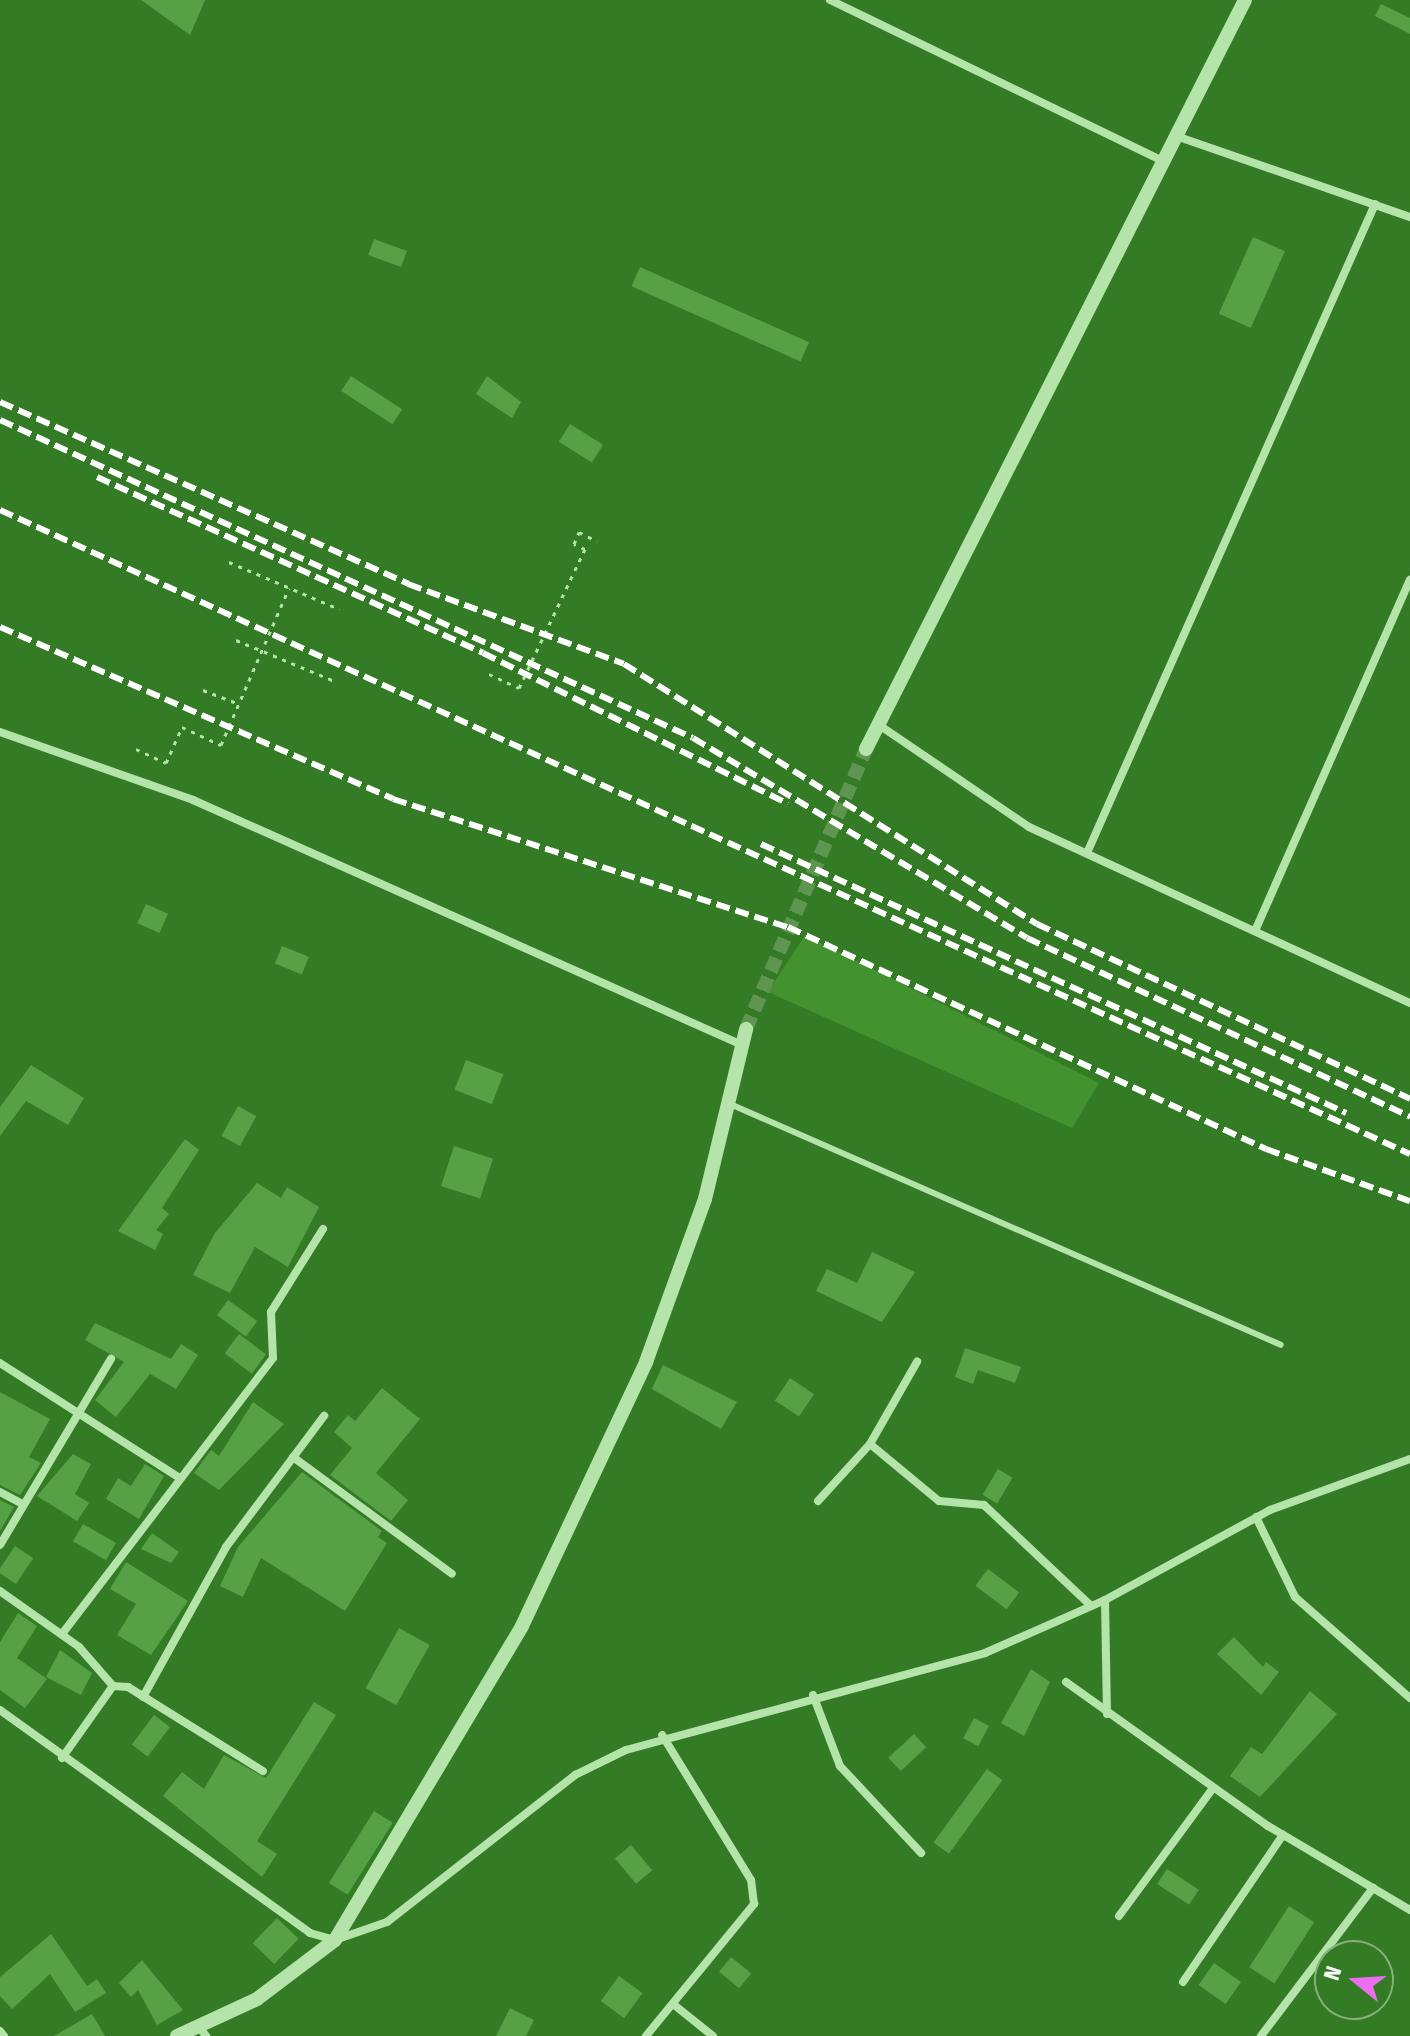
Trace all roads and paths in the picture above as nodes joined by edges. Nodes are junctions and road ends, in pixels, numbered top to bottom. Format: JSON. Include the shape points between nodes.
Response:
{"nodes":[{"id":1,"x":830,"y":0,"type":"edge"},
{"id":2,"x":1245,"y":0,"type":"edge"},
{"id":3,"x":1176,"y":136,"type":"junction"},
{"id":4,"x":1163,"y":161,"type":"junction"},
{"id":5,"x":1375,"y":204,"type":"junction"},
{"id":6,"x":1410,"y":217,"type":"edge"},
{"id":7,"x":597,"y":541,"type":"dead end"},
{"id":8,"x":229,"y":562,"type":"dead end"},
{"id":9,"x":1410,"y":580,"type":"edge"},
{"id":10,"x":289,"y":588,"type":"junction"},
{"id":11,"x":339,"y":609,"type":"dead end"},
{"id":12,"x":236,"y":640,"type":"dead end"},
{"id":13,"x":262,"y":651,"type":"junction"},
{"id":14,"x":489,"y":674,"type":"dead end"},
{"id":15,"x":337,"y":682,"type":"dead end"},
{"id":16,"x":203,"y":690,"type":"dead end"},
{"id":17,"x":239,"y":704,"type":"junction"},
{"id":18,"x":879,"y":725,"type":"junction"},
{"id":19,"x":0,"y":732,"type":"edge"},
{"id":20,"x":136,"y":749,"type":"dead end"},
{"id":21,"x":866,"y":749,"type":"tunnel mouth"},
{"id":22,"x":1087,"y":853,"type":"junction"},
{"id":23,"x":1255,"y":931,"type":"junction"},
{"id":24,"x":1410,"y":1003,"type":"edge"},
{"id":25,"x":746,"y":1029,"type":"tunnel mouth"},
{"id":26,"x":742,"y":1045,"type":"junction"},
{"id":27,"x":730,"y":1104,"type":"junction"},
{"id":28,"x":323,"y":1229,"type":"dead end"},
{"id":29,"x":1281,"y":1345,"type":"dead end"},
{"id":30,"x":111,"y":1359,"type":"dead end"},
{"id":31,"x":917,"y":1362,"type":"dead end"},
{"id":32,"x":0,"y":1363,"type":"edge"},
{"id":33,"x":78,"y":1409,"type":"junction"},
{"id":34,"x":324,"y":1416,"type":"dead end"},
{"id":35,"x":870,"y":1444,"type":"junction"},
{"id":36,"x":293,"y":1457,"type":"junction"},
{"id":37,"x":1410,"y":1459,"type":"edge"},
{"id":38,"x":180,"y":1478,"type":"junction"},
{"id":39,"x":0,"y":1492,"type":"edge"},
{"id":40,"x":818,"y":1501,"type":"dead end"},
{"id":41,"x":23,"y":1504,"type":"junction"},
{"id":42,"x":1256,"y":1517,"type":"junction"},
{"id":43,"x":0,"y":1545,"type":"edge"},
{"id":44,"x":452,"y":1574,"type":"dead end"},
{"id":45,"x":0,"y":1591,"type":"edge"},
{"id":46,"x":1105,"y":1600,"type":"junction"},
{"id":47,"x":1090,"y":1605,"type":"junction"},
{"id":48,"x":62,"y":1634,"type":"junction"},
{"id":49,"x":1066,"y":1682,"type":"dead end"},
{"id":50,"x":113,"y":1686,"type":"junction"},
{"id":51,"x":813,"y":1695,"type":"junction"},
{"id":52,"x":143,"y":1697,"type":"junction"},
{"id":53,"x":1410,"y":1698,"type":"edge"},
{"id":54,"x":1107,"y":1714,"type":"junction"},
{"id":55,"x":2,"y":1716,"type":"edge"},
{"id":56,"x":662,"y":1735,"type":"junction"},
{"id":57,"x":62,"y":1758,"type":"junction"},
{"id":58,"x":263,"y":1771,"type":"dead end"},
{"id":59,"x":1213,"y":1788,"type":"junction"},
{"id":60,"x":1283,"y":1835,"type":"junction"},
{"id":61,"x":921,"y":1853,"type":"dead end"},
{"id":62,"x":1373,"y":1888,"type":"junction"},
{"id":63,"x":1410,"y":1910,"type":"edge"},
{"id":64,"x":1119,"y":1916,"type":"dead end"},
{"id":65,"x":335,"y":1940,"type":"junction"},
{"id":66,"x":1183,"y":1982,"type":"dead end"},
{"id":67,"x":673,"y":2004,"type":"junction"},
{"id":68,"x":0,"y":2031,"type":"edge"},
{"id":69,"x":202,"y":2031,"type":"edge"},
{"id":70,"x":1264,"y":2035,"type":"edge"},
{"id":71,"x":4,"y":2036,"type":"edge"},
{"id":72,"x":177,"y":2036,"type":"edge"},
{"id":73,"x":646,"y":2036,"type":"edge"},
{"id":74,"x":713,"y":2036,"type":"edge"}],
"edges":[{"from":1,"to":4,"type":"street"},
{"from":2,"to":3,"type":"street"},
{"from":3,"to":4,"type":"street"},
{"from":3,"to":5,"type":"street"},
{"from":4,"to":18,"type":"street"},
{"from":5,"to":6,"type":"street"},
{"from":5,"to":22,"type":"street"},
{"from":7,"to":14,"type":"path","via":[[579,532],[574,544],[585,549],[519,688]]},
{"from":8,"to":10,"type":"path"},
{"from":9,"to":23,"type":"street"},
{"from":10,"to":11,"type":"path"},
{"from":10,"to":13,"type":"path"},
{"from":12,"to":13,"type":"path"},
{"from":13,"to":15,"type":"path"},
{"from":13,"to":17,"type":"path"},
{"from":16,"to":17,"type":"path"},
{"from":17,"to":20,"type":"path","via":[[221,745],[182,727],[166,763]]},
{"from":18,"to":21,"type":"street"},
{"from":18,"to":22,"type":"street","via":[[1029,827]]},
{"from":19,"to":26,"type":"street","via":[[193,800]]},
{"from":22,"to":23,"type":"street"},
{"from":23,"to":24,"type":"street"},
{"from":25,"to":26,"type":"street"},
{"from":26,"to":27,"type":"street"},
{"from":27,"to":29,"type":"lane"},
{"from":27,"to":65,"type":"street","via":[[646,1362],[529,1612]]},
{"from":28,"to":38,"type":"street","via":[[271,1312],[273,1358]]},
{"from":30,"to":33,"type":"street"},
{"from":31,"to":35,"type":"street"},
{"from":32,"to":33,"type":"street"},
{"from":33,"to":38,"type":"street"},
{"from":33,"to":41,"type":"street"},
{"from":34,"to":36,"type":"street"},
{"from":35,"to":40,"type":"street"},
{"from":35,"to":47,"type":"street","via":[[939,1501],[984,1505]]},
{"from":36,"to":44,"type":"street"},
{"from":36,"to":52,"type":"street","via":[[226,1547]]},
{"from":37,"to":42,"type":"street"},
{"from":38,"to":48,"type":"street"},
{"from":39,"to":41,"type":"street"},
{"from":41,"to":43,"type":"street"},
{"from":42,"to":46,"type":"street"},
{"from":42,"to":53,"type":"street","via":[[1295,1597]]},
{"from":45,"to":48,"type":"street"},
{"from":46,"to":47,"type":"street"},
{"from":46,"to":54,"type":"street"},
{"from":47,"to":51,"type":"street","via":[[985,1653]]},
{"from":48,"to":50,"type":"street"},
{"from":49,"to":54,"type":"street"},
{"from":50,"to":52,"type":"street"},
{"from":50,"to":57,"type":"street"},
{"from":51,"to":56,"type":"street"},
{"from":51,"to":61,"type":"street","via":[[840,1766]]},
{"from":52,"to":58,"type":"street"},
{"from":54,"to":59,"type":"street"},
{"from":55,"to":57,"type":"street"},
{"from":56,"to":65,"type":"street","via":[[575,1775],[387,1922]]},
{"from":56,"to":67,"type":"street","via":[[755,1892],[751,1914]]},
{"from":57,"to":65,"type":"street","via":[[310,1933]]},
{"from":59,"to":60,"type":"street"},
{"from":59,"to":64,"type":"street"},
{"from":60,"to":62,"type":"street"},
{"from":60,"to":66,"type":"street"},
{"from":62,"to":63,"type":"street"},
{"from":62,"to":70,"type":"street"},
{"from":65,"to":69,"type":"street","via":[[257,1999]]},
{"from":67,"to":73,"type":"street"},
{"from":67,"to":74,"type":"street"},
{"from":68,"to":71,"type":"street"},
{"from":69,"to":72,"type":"street"}]}
